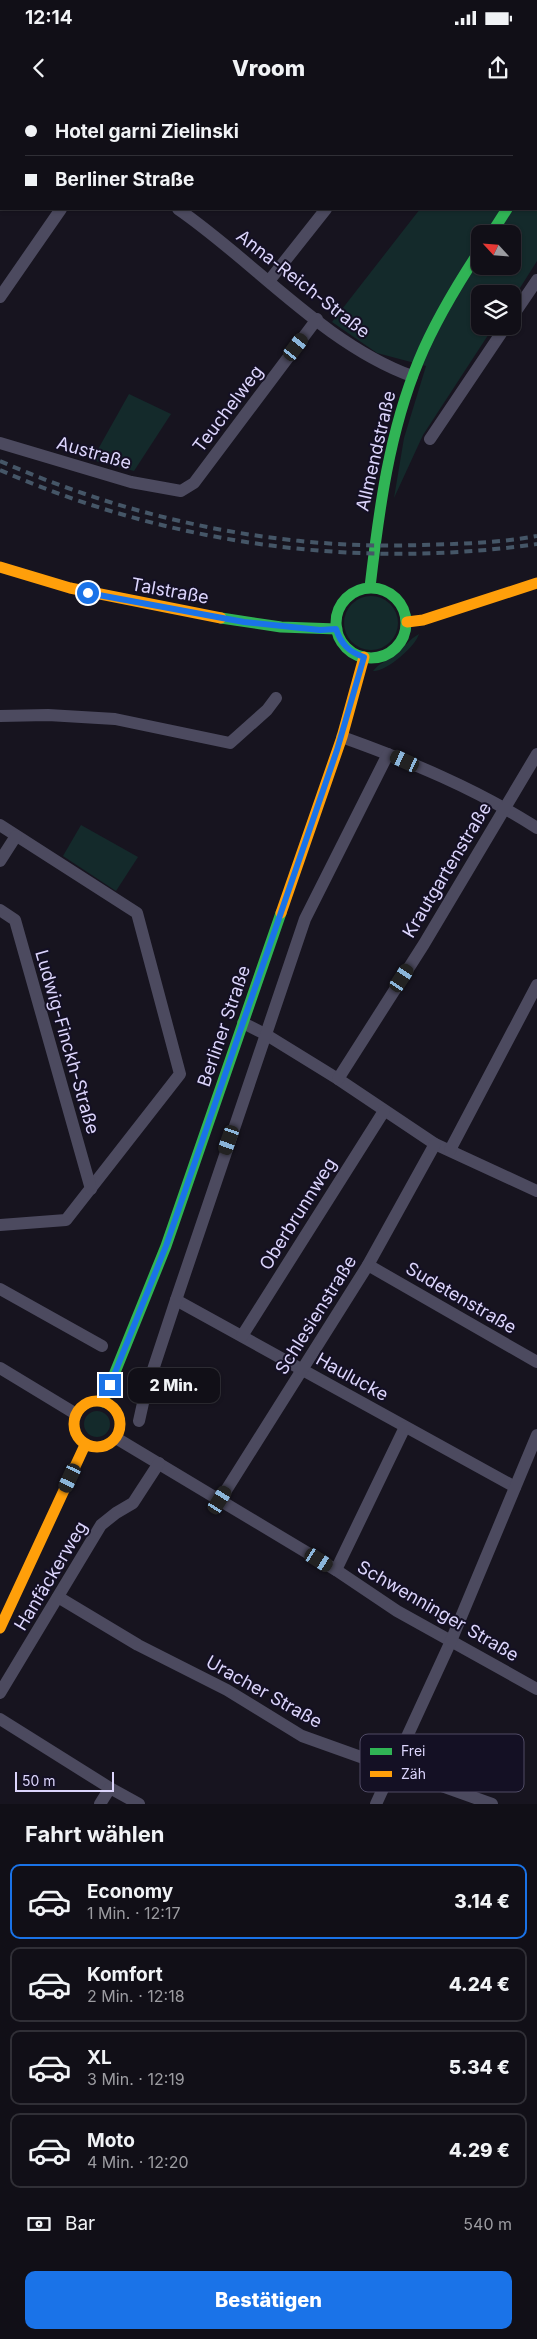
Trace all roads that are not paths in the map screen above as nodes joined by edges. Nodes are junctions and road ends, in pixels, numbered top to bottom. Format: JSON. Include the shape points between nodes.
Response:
{"nodes":[{"id":1,"x":61,"y":210,"type":"edge"},
{"id":2,"x":179,"y":210,"type":"edge"},
{"id":3,"x":325,"y":210,"type":"edge"},
{"id":4,"x":506,"y":210,"type":"edge"},
{"id":5,"x":496,"y":225,"type":"edge"},
{"id":6,"x":471,"y":265,"type":"edge"},
{"id":7,"x":537,"y":280,"type":"edge"},
{"id":8,"x":269,"y":281,"type":"junction"},
{"id":9,"x":0,"y":296,"type":"edge"},
{"id":10,"x":521,"y":304,"type":"edge"},
{"id":11,"x":317,"y":319,"type":"junction"},
{"id":12,"x":500,"y":335,"type":"edge"},
{"id":13,"x":412,"y":376,"type":"junction"},
{"id":14,"x":430,"y":439,"type":"dead end"},
{"id":15,"x":0,"y":443,"type":"edge"},
{"id":16,"x":181,"y":491,"type":"joint"},
{"id":17,"x":0,"y":567,"type":"edge"},
{"id":18,"x":537,"y":583,"type":"edge"},
{"id":19,"x":370,"y":587,"type":"junction"},
{"id":20,"x":407,"y":622,"type":"junction"},
{"id":21,"x":336,"y":629,"type":"junction"},
{"id":22,"x":364,"y":657,"type":"junction"},
{"id":23,"x":276,"y":698,"type":"dead end"},
{"id":24,"x":0,"y":716,"type":"edge"},
{"id":25,"x":342,"y":737,"type":"junction"},
{"id":26,"x":388,"y":754,"type":"junction"},
{"id":27,"x":537,"y":754,"type":"edge"},
{"id":28,"x":505,"y":807,"type":"junction"},
{"id":29,"x":0,"y":826,"type":"edge"},
{"id":30,"x":537,"y":828,"type":"edge"},
{"id":31,"x":16,"y":836,"type":"junction"},
{"id":32,"x":0,"y":861,"type":"edge"},
{"id":33,"x":0,"y":910,"type":"edge"},
{"id":34,"x":537,"y":985,"type":"edge"},
{"id":35,"x":243,"y":1023,"type":"junction"},
{"id":36,"x":265,"y":1034,"type":"junction"},
{"id":37,"x":338,"y":1079,"type":"junction"},
{"id":38,"x":384,"y":1111,"type":"junction"},
{"id":39,"x":436,"y":1144,"type":"junction"},
{"id":40,"x":450,"y":1150,"type":"junction"},
{"id":41,"x":90,"y":1190,"type":"junction"},
{"id":42,"x":537,"y":1190,"type":"edge"},
{"id":43,"x":0,"y":1225,"type":"edge"},
{"id":44,"x":368,"y":1265,"type":"junction"},
{"id":45,"x":0,"y":1289,"type":"edge"},
{"id":46,"x":176,"y":1300,"type":"junction"},
{"id":47,"x":242,"y":1336,"type":"junction"},
{"id":48,"x":102,"y":1346,"type":"dead end"},
{"id":49,"x":537,"y":1362,"type":"edge"},
{"id":50,"x":0,"y":1368,"type":"edge"},
{"id":51,"x":304,"y":1370,"type":"junction"},
{"id":52,"x":103,"y":1402,"type":"junction"},
{"id":53,"x":76,"y":1414,"type":"junction"},
{"id":54,"x":139,"y":1421,"type":"dead end"},
{"id":55,"x":405,"y":1427,"type":"junction"},
{"id":56,"x":537,"y":1435,"type":"edge"},
{"id":57,"x":116,"y":1438,"type":"junction"},
{"id":58,"x":86,"y":1445,"type":"junction"},
{"id":59,"x":159,"y":1463,"type":"junction"},
{"id":60,"x":515,"y":1487,"type":"junction"},
{"id":61,"x":220,"y":1500,"type":"junction"},
{"id":62,"x":336,"y":1570,"type":"junction"},
{"id":63,"x":58,"y":1597,"type":"junction"},
{"id":64,"x":0,"y":1628,"type":"edge"},
{"id":65,"x":451,"y":1641,"type":"junction"},
{"id":66,"x":537,"y":1689,"type":"edge"},
{"id":67,"x":0,"y":1693,"type":"edge"},
{"id":68,"x":0,"y":1719,"type":"edge"},
{"id":69,"x":408,"y":1734,"type":"edge"},
{"id":70,"x":360,"y":1756,"type":"edge"},
{"id":71,"x":110,"y":1788,"type":"junction"},
{"id":72,"x":382,"y":1792,"type":"edge"},
{"id":73,"x":460,"y":1792,"type":"edge"},
{"id":74,"x":100,"y":1804,"type":"edge"},
{"id":75,"x":139,"y":1804,"type":"edge"},
{"id":76,"x":376,"y":1804,"type":"edge"},
{"id":77,"x":492,"y":1804,"type":"edge"}],
"edges":[{"from":1,"to":9,"type":"street"},
{"from":2,"to":8,"type":"street","name":"Anna-Reich-Straße"},
{"from":3,"to":8,"type":"street"},
{"from":4,"to":5,"type":"main road"},
{"from":6,"to":13,"type":"main road","name":"Allmendstraße","via":[[439,317]]},
{"from":7,"to":10,"type":"street"},
{"from":8,"to":11,"type":"street","name":"Anna-Reich-Straße"},
{"from":11,"to":13,"type":"street","name":"Anna-Reich-Straße","via":[[367,357]]},
{"from":11,"to":16,"type":"street","name":"Teuchelweg","via":[[194,483]]},
{"from":12,"to":14,"type":"street"},
{"from":13,"to":19,"type":"main road","name":"Allmendstraße","via":[[393,440]]},
{"from":15,"to":16,"type":"street","name":"Austraße","via":[[130,482]]},
{"from":17,"to":21,"type":"main road","name":"Talstraße","via":[[33,580],[117,599],[244,622]]},
{"from":18,"to":20,"type":"main road","via":[[423,620]]},
{"from":19,"to":20,"type":"main road","via":[[396,597],[406,613]]},
{"from":19,"to":21,"type":"main road","via":[[344,600]]},
{"from":20,"to":22,"type":"main road","via":[[403,638],[394,650],[374,658]]},
{"from":21,"to":22,"type":"main road","via":[[343,644],[356,655]]},
{"from":22,"to":25,"type":"main road","name":"Berliner Straße"},
{"from":23,"to":24,"type":"street","via":[[230,743],[114,719]]},
{"from":25,"to":26,"type":"street"},
{"from":25,"to":35,"type":"main road","name":"Berliner Straße"},
{"from":26,"to":28,"type":"street"},
{"from":26,"to":36,"type":"street","via":[[305,918]]},
{"from":27,"to":28,"type":"street","name":"Krautgartenstraße"},
{"from":28,"to":30,"type":"street"},
{"from":28,"to":37,"type":"street","name":"Krautgartenstraße","via":[[424,944]]},
{"from":29,"to":31,"type":"street"},
{"from":31,"to":32,"type":"street"},
{"from":31,"to":41,"type":"street","via":[[137,913],[180,1074]]},
{"from":33,"to":41,"type":"street","name":"Ludwig-Finckh-Straße","via":[[14,920]]},
{"from":34,"to":40,"type":"street"},
{"from":35,"to":36,"type":"street"},
{"from":35,"to":52,"type":"main road","name":"Berliner Straße","via":[[166,1246]]},
{"from":36,"to":37,"type":"street"},
{"from":36,"to":46,"type":"street"},
{"from":37,"to":38,"type":"street"},
{"from":38,"to":39,"type":"street"},
{"from":38,"to":47,"type":"street","name":"Oberbrunnweg"},
{"from":39,"to":40,"type":"street"},
{"from":39,"to":44,"type":"street","name":"Schlesienstraße"},
{"from":40,"to":42,"type":"street"},
{"from":41,"to":43,"type":"street","via":[[66,1220]]},
{"from":44,"to":49,"type":"street","name":"Sudetenstraße"},
{"from":44,"to":51,"type":"street","name":"Schlesienstraße"},
{"from":45,"to":48,"type":"street"},
{"from":46,"to":47,"type":"street","name":"Haulucke"},
{"from":46,"to":54,"type":"street"},
{"from":47,"to":51,"type":"street","name":"Haulucke"},
{"from":50,"to":53,"type":"street"},
{"from":51,"to":55,"type":"street","name":"Haulucke"},
{"from":51,"to":61,"type":"street","name":"Schlesienstraße"},
{"from":52,"to":53,"type":"main road","via":[[84,1404]]},
{"from":52,"to":57,"type":"main road","via":[[110,1405],[119,1417]]},
{"from":53,"to":58,"type":"main road","via":[[76,1435]]},
{"from":55,"to":60,"type":"street","name":"Haulucke"},
{"from":55,"to":62,"type":"street"},
{"from":56,"to":60,"type":"street"},
{"from":57,"to":58,"type":"main road","via":[[102,1448]]},
{"from":57,"to":59,"type":"street","name":"Schwenninger Straße"},
{"from":58,"to":64,"type":"main road"},
{"from":59,"to":61,"type":"street","name":"Schwenninger Straße"},
{"from":59,"to":63,"type":"street","name":"Hanfäckerweg","via":[[133,1503],[102,1525]]},
{"from":60,"to":65,"type":"street"},
{"from":61,"to":62,"type":"street","name":"Schwenninger Straße"},
{"from":62,"to":65,"type":"street","name":"Schwenninger Straße","via":[[397,1611]]},
{"from":63,"to":67,"type":"street","name":"Hanfäckerweg"},
{"from":63,"to":70,"type":"street","name":"Uracher Straße","via":[[138,1645],[227,1690],[302,1736]]},
{"from":65,"to":66,"type":"street","name":"Schwenninger Straße"},
{"from":65,"to":69,"type":"street"},
{"from":68,"to":71,"type":"street"},
{"from":71,"to":74,"type":"street"},
{"from":71,"to":75,"type":"street"},
{"from":72,"to":76,"type":"street"},
{"from":73,"to":77,"type":"street","name":"Uracher Straße"}]}
